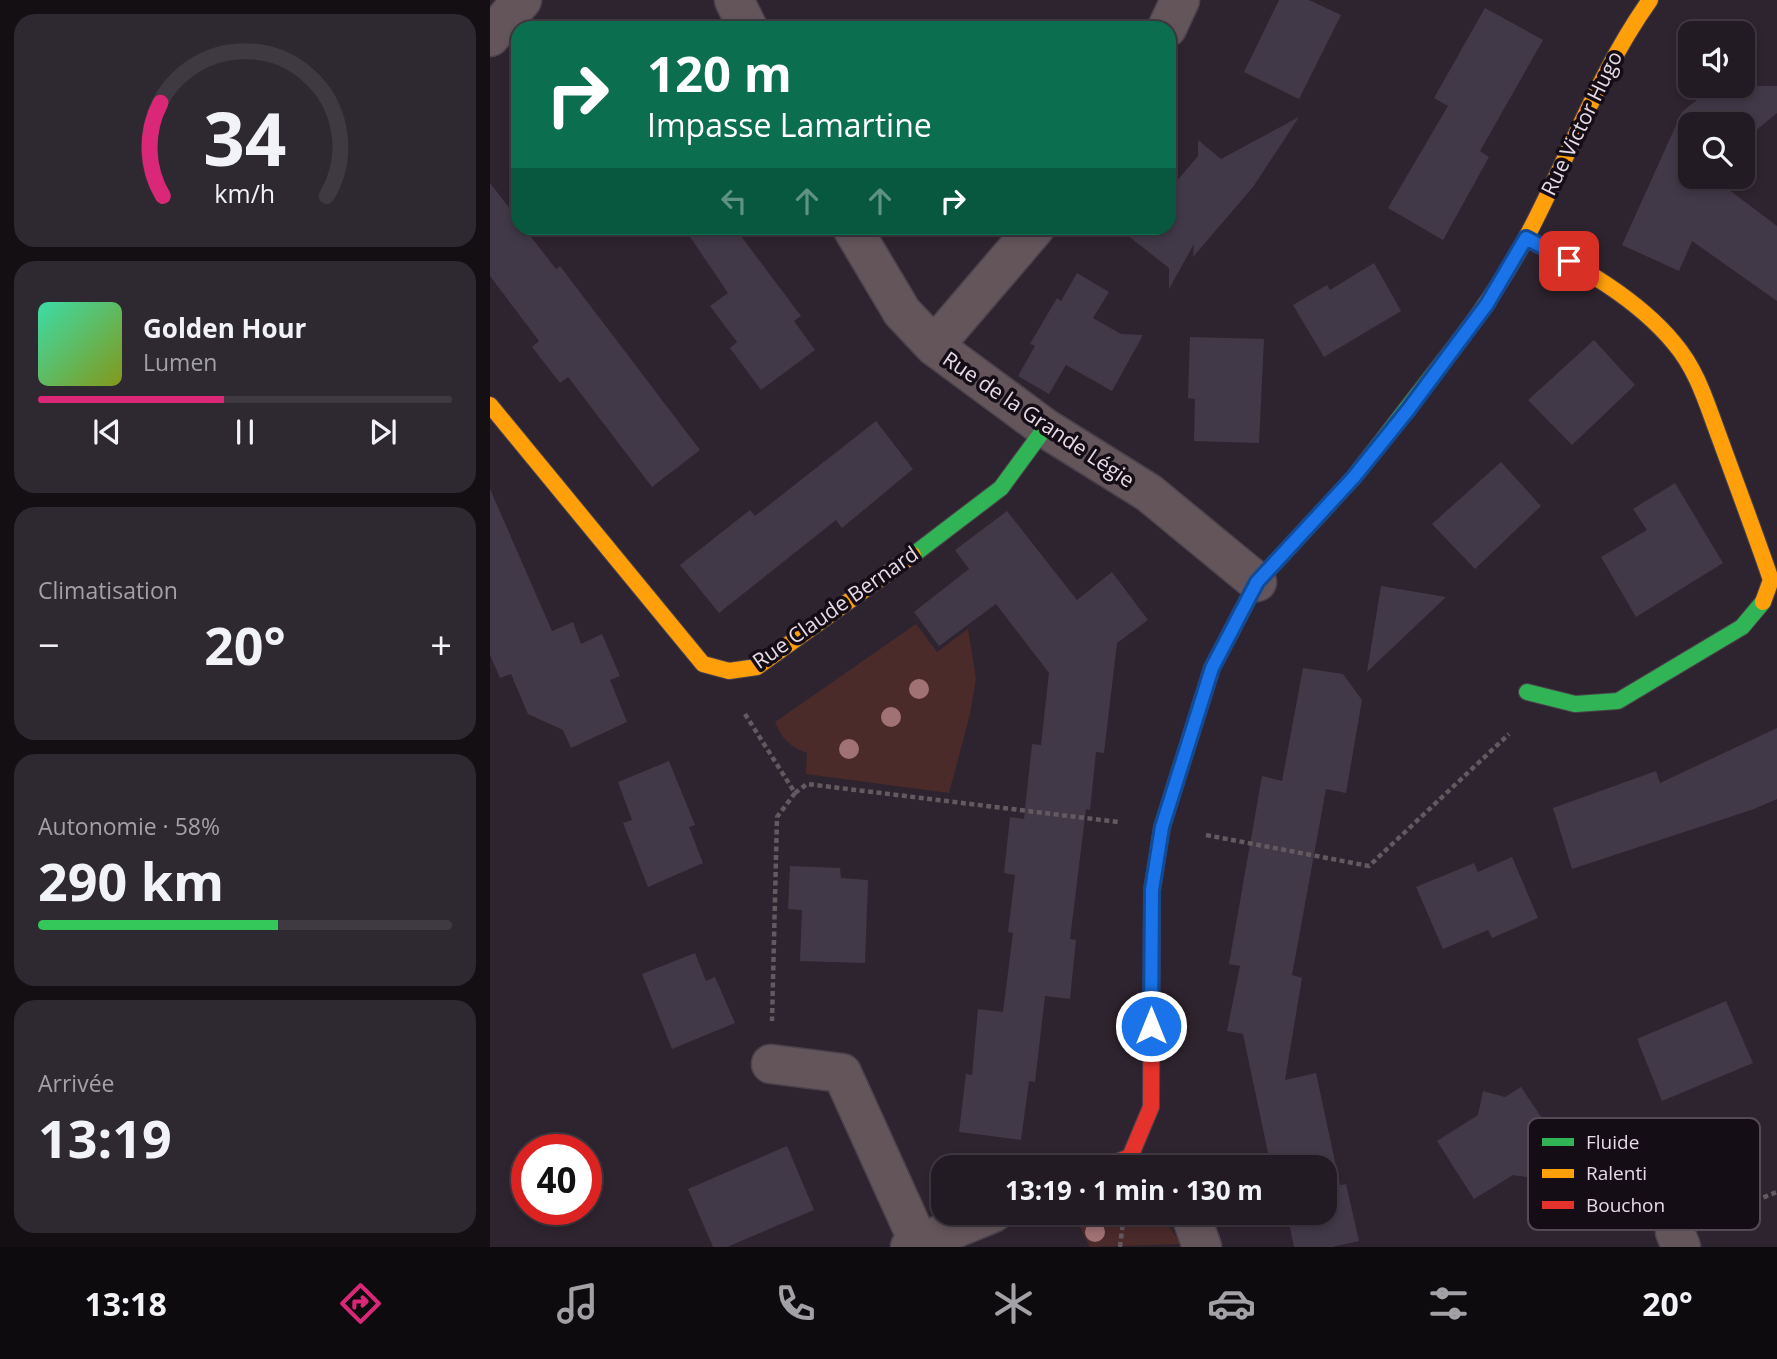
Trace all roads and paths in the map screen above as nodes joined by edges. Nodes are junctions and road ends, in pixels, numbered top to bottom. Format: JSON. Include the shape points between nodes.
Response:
{"nodes":[{"id":1,"x":522,"y":0,"type":"edge"},
{"id":2,"x":734,"y":0,"type":"edge"},
{"id":3,"x":1180,"y":0,"type":"edge"},
{"id":4,"x":1650,"y":0,"type":"edge"},
{"id":5,"x":744,"y":21,"type":"edge"},
{"id":6,"x":1170,"y":21,"type":"edge"},
{"id":7,"x":490,"y":37,"type":"edge"},
{"id":8,"x":856,"y":235,"type":"edge"},
{"id":9,"x":1029,"y":235,"type":"edge"},
{"id":10,"x":1526,"y":238,"type":"junction"},
{"id":11,"x":934,"y":346,"type":"junction"},
{"id":12,"x":490,"y":405,"type":"edge"},
{"id":13,"x":1045,"y":428,"type":"junction"},
{"id":14,"x":1257,"y":582,"type":"junction"},
{"id":15,"x":729,"y":671,"type":"junction"},
{"id":16,"x":1527,"y":692,"type":"joint"},
{"id":17,"x":795,"y":793,"type":"junction"},
{"id":18,"x":1162,"y":827,"type":"junction"},
{"id":19,"x":771,"y":1064,"type":"joint"},
{"id":20,"x":1131,"y":1155,"type":"edge"},
{"id":21,"x":1777,"y":1192,"type":"edge"},
{"id":22,"x":1760,"y":1200,"type":"edge"},
{"id":23,"x":963,"y":1225,"type":"edge"},
{"id":24,"x":1123,"y":1225,"type":"edge"},
{"id":25,"x":1194,"y":1225,"type":"edge"},
{"id":26,"x":1699,"y":1230,"type":"edge"},
{"id":27,"x":1678,"y":1240,"type":"edge"},
{"id":28,"x":914,"y":1245,"type":"edge"},
{"id":29,"x":1120,"y":1247,"type":"edge"},
{"id":30,"x":1202,"y":1247,"type":"edge"}],
"edges":[{"from":1,"to":7,"type":"street"},
{"from":2,"to":5,"type":"street"},
{"from":3,"to":6,"type":"street"},
{"from":4,"to":10,"type":"street","name":"Rue Victor Hugo","via":[[1623,38]]},
{"from":8,"to":11,"type":"street","name":"Rue de la Grande Légie","via":[[902,312]]},
{"from":9,"to":11,"type":"street"},
{"from":10,"to":14,"type":"street","name":"Rue Victor Hugo","via":[[1487,304],[1408,410],[1354,477]]},
{"from":10,"to":16,"type":"street","via":[[1621,297],[1667,336],[1686,359],[1705,398],[1771,580],[1763,603],[1742,627],[1618,701],[1575,704]]},
{"from":11,"to":13,"type":"street","name":"Rue de la Grande Légie"},
{"from":12,"to":15,"type":"street","name":"Rue Claude Bernard","via":[[703,664]]},
{"from":13,"to":14,"type":"street","name":"Rue de la Grande Légie","via":[[1149,493]]},
{"from":13,"to":15,"type":"street","name":"Rue Claude Bernard","via":[[1001,488],[757,667]]},
{"from":14,"to":18,"type":"street","name":"Rue Victor Hugo","via":[[1212,668]]},
{"from":15,"to":17,"type":"path","via":[[734,698]]},
{"from":16,"to":18,"type":"path","via":[[1508,736],[1369,866]]},
{"from":17,"to":18,"type":"path","via":[[807,784]]},
{"from":17,"to":19,"type":"path","via":[[777,817]]},
{"from":18,"to":20,"type":"street","name":"Rue Victor Hugo","via":[[1152,890],[1151,1107]]},
{"from":19,"to":28,"type":"street","via":[[842,1073]]},
{"from":21,"to":22,"type":"path"},
{"from":23,"to":28,"type":"street"},
{"from":24,"to":29,"type":"path"},
{"from":25,"to":30,"type":"street"},
{"from":26,"to":27,"type":"path"}]}
